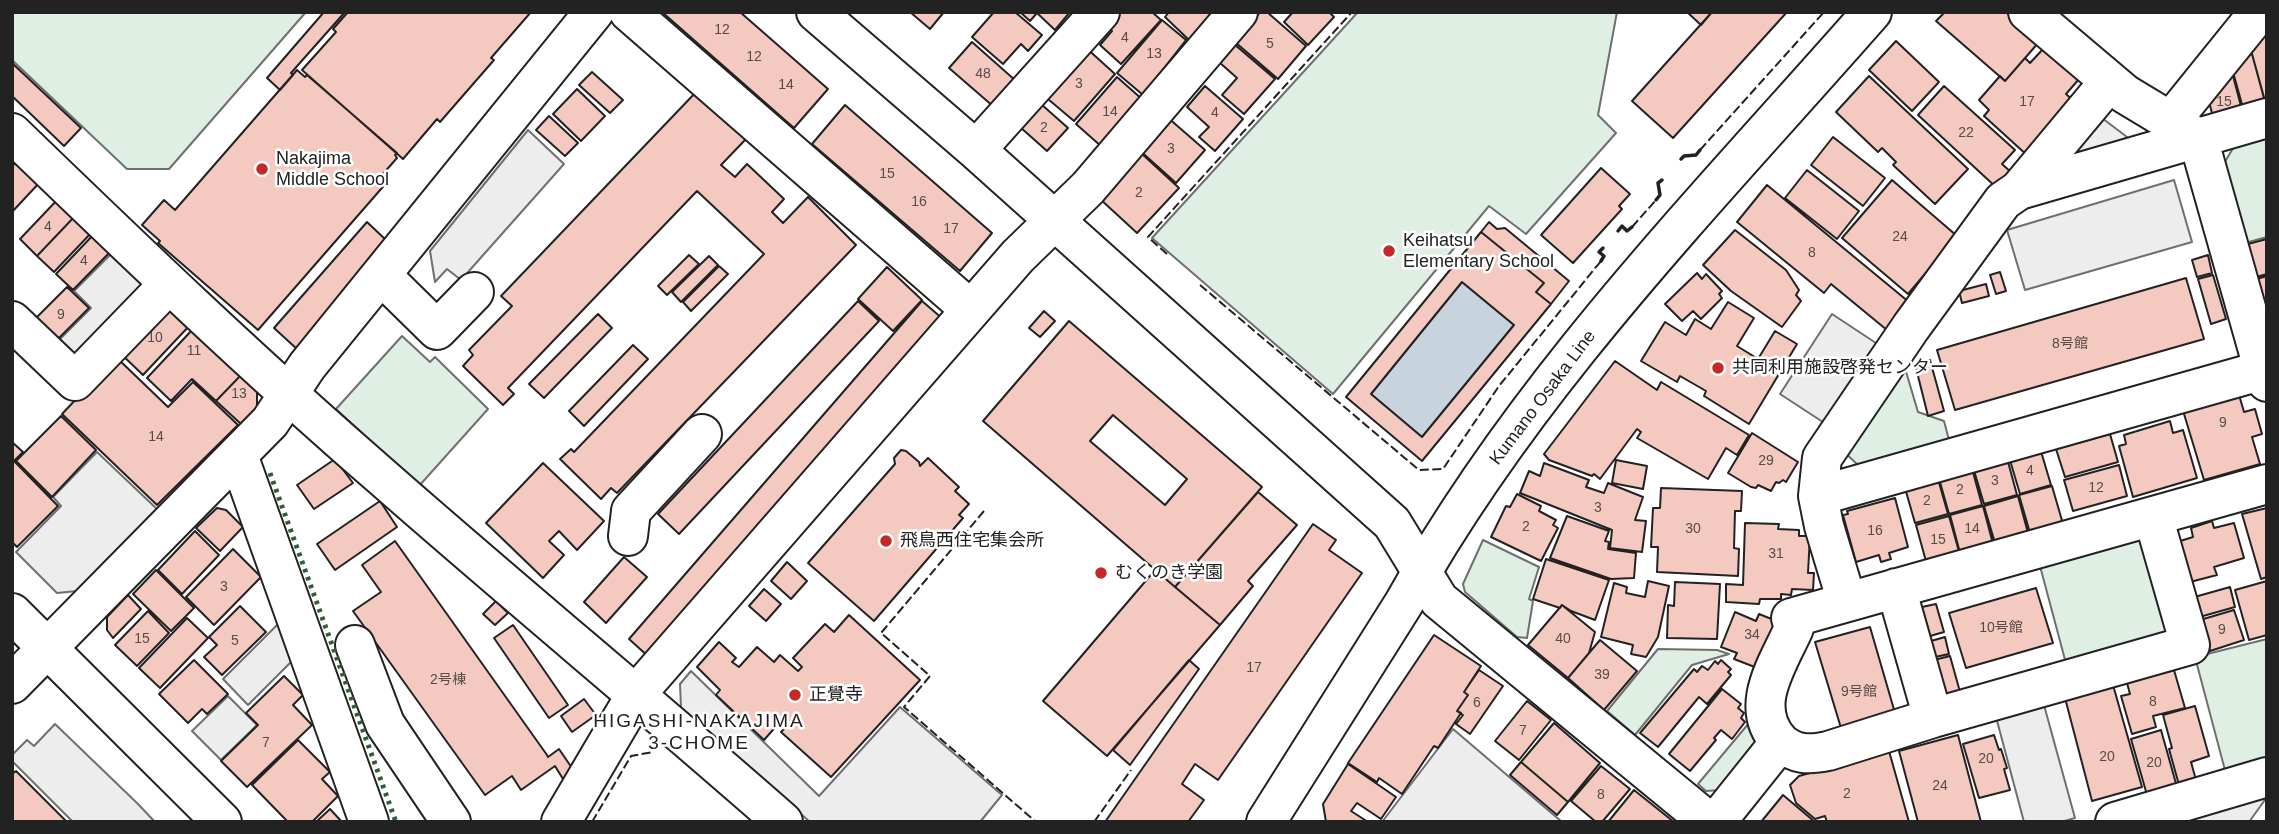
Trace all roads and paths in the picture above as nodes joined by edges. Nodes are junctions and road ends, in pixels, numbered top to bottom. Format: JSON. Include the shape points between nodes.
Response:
{"nodes":[{"id":1,"x":594,"y":12,"type":"edge"},
{"id":2,"x":629,"y":12,"type":"edge"},
{"id":3,"x":1100,"y":12,"type":"edge"},
{"id":4,"x":1238,"y":12,"type":"edge"},
{"id":5,"x":1872,"y":12,"type":"edge"},
{"id":6,"x":2028,"y":12,"type":"edge"},
{"id":7,"x":2259,"y":12,"type":"edge"},
{"id":8,"x":824,"y":15,"type":"edge"},
{"id":9,"x":2109,"y":82,"type":"junction"},
{"id":10,"x":2267,"y":118,"type":"edge"},
{"id":11,"x":2184,"y":129,"type":"junction"},
{"id":12,"x":15,"y":141,"type":"edge"},
{"id":13,"x":976,"y":150,"type":"junction"},
{"id":14,"x":2019,"y":190,"type":"junction"},
{"id":15,"x":1054,"y":221,"type":"junction"},
{"id":16,"x":381,"y":275,"type":"junction"},
{"id":17,"x":169,"y":284,"type":"junction"},
{"id":18,"x":474,"y":292,"type":"dead end"},
{"id":19,"x":971,"y":310,"type":"junction"},
{"id":20,"x":12,"y":321,"type":"edge"},
{"id":21,"x":2266,"y":373,"type":"edge"},
{"id":22,"x":289,"y":393,"type":"junction"},
{"id":23,"x":702,"y":434,"type":"dead end"},
{"id":24,"x":238,"y":455,"type":"junction"},
{"id":25,"x":2267,"y":484,"type":"edge"},
{"id":26,"x":1818,"y":496,"type":"junction"},
{"id":27,"x":2153,"y":516,"type":"junction"},
{"id":28,"x":628,"y":536,"type":"dead end"},
{"id":29,"x":1422,"y":570,"type":"junction"},
{"id":30,"x":1896,"y":589,"type":"junction"},
{"id":31,"x":1847,"y":601,"type":"junction"},
{"id":32,"x":12,"y":613,"type":"edge"},
{"id":33,"x":355,"y":645,"type":"dead end"},
{"id":34,"x":47,"y":648,"type":"junction"},
{"id":35,"x":12,"y":684,"type":"edge"},
{"id":36,"x":637,"y":693,"type":"junction"},
{"id":37,"x":1933,"y":718,"type":"junction"},
{"id":38,"x":1780,"y":742,"type":"junction"},
{"id":39,"x":2267,"y":777,"type":"edge"},
{"id":40,"x":1275,"y":818,"type":"edge"},
{"id":41,"x":2118,"y":821,"type":"edge"},
{"id":42,"x":222,"y":822,"type":"edge"},
{"id":43,"x":369,"y":822,"type":"edge"},
{"id":44,"x":451,"y":822,"type":"edge"},
{"id":45,"x":561,"y":822,"type":"edge"},
{"id":46,"x":783,"y":822,"type":"edge"},
{"id":47,"x":1709,"y":822,"type":"edge"},
{"id":48,"x":1716,"y":822,"type":"edge"}],
"edges":[{"from":1,"to":16,"type":"street"},
{"from":2,"to":19,"type":"street"},
{"from":3,"to":13,"type":"street"},
{"from":4,"to":15,"type":"street","via":[[1088,188]]},
{"from":5,"to":29,"type":"street","name":"Kumano Osaka Line","via":[[1571,356]]},
{"from":6,"to":9,"type":"street"},
{"from":7,"to":11,"type":"street"},
{"from":8,"to":13,"type":"street"},
{"from":9,"to":11,"type":"street"},
{"from":9,"to":14,"type":"street"},
{"from":10,"to":11,"type":"street"},
{"from":11,"to":14,"type":"street"},
{"from":11,"to":21,"type":"street"},
{"from":12,"to":17,"type":"street"},
{"from":13,"to":15,"type":"street"},
{"from":14,"to":26,"type":"street","via":[[2003,201],[1822,458]]},
{"from":15,"to":19,"type":"street"},
{"from":15,"to":29,"type":"street","via":[[1392,523]]},
{"from":16,"to":18,"type":"street","via":[[437,330]]},
{"from":16,"to":22,"type":"street"},
{"from":17,"to":20,"type":"street","via":[[75,382]]},
{"from":17,"to":22,"type":"street"},
{"from":19,"to":36,"type":"street"},
{"from":21,"to":26,"type":"street"},
{"from":22,"to":24,"type":"street","via":[[270,422]]},
{"from":22,"to":36,"type":"street"},
{"from":23,"to":28,"type":"street","via":[[631,511]]},
{"from":24,"to":34,"type":"street"},
{"from":24,"to":43,"type":"street"},
{"from":25,"to":27,"type":"street"},
{"from":26,"to":31,"type":"street"},
{"from":27,"to":30,"type":"street"},
{"from":27,"to":37,"type":"street","via":[[2190,645]]},
{"from":29,"to":40,"type":"street","name":"Kumano Osaka Line"},
{"from":29,"to":47,"type":"street","via":[[1439,600]]},
{"from":30,"to":31,"type":"street"},
{"from":30,"to":37,"type":"street"},
{"from":31,"to":38,"type":"street","via":[[1791,618],[1794,628],[1765,700],[1767,723]]},
{"from":32,"to":34,"type":"street"},
{"from":33,"to":44,"type":"street","via":[[386,724]]},
{"from":34,"to":35,"type":"street"},
{"from":34,"to":42,"type":"street"},
{"from":36,"to":45,"type":"street"},
{"from":36,"to":46,"type":"street"},
{"from":37,"to":38,"type":"street","via":[[1811,754],[1795,752]]},
{"from":38,"to":48,"type":"street"},
{"from":39,"to":41,"type":"street"}]}
